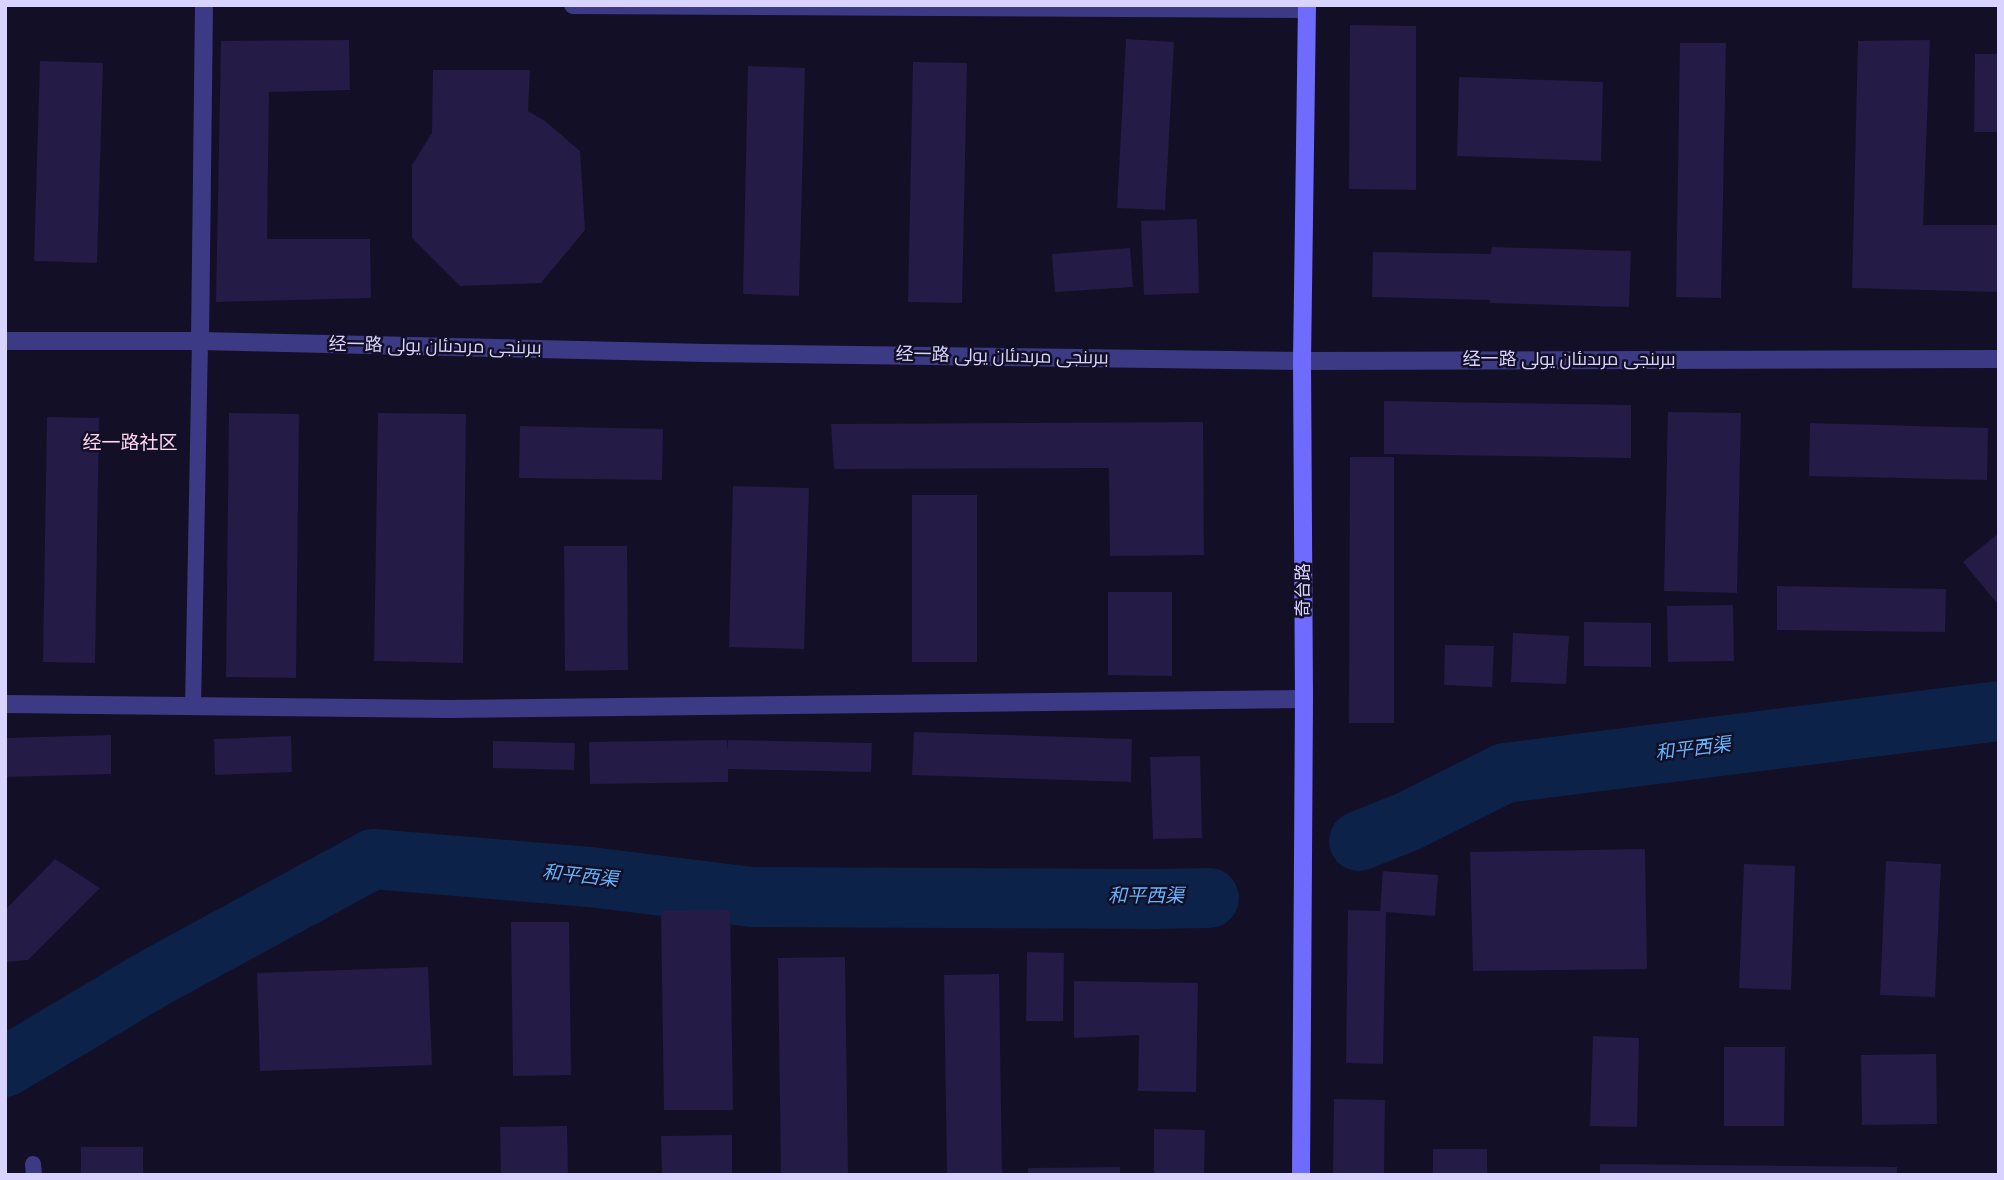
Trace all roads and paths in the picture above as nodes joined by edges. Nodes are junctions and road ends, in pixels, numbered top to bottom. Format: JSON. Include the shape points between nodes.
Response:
{"nodes":[{"id":1,"x":204,"y":5,"type":"edge"},
{"id":2,"x":573,"y":5,"type":"edge"},
{"id":3,"x":1307,"y":7,"type":"edge"},
{"id":4,"x":5,"y":341,"type":"edge"},
{"id":5,"x":200,"y":341,"type":"junction"},
{"id":6,"x":1999,"y":359,"type":"edge"},
{"id":7,"x":1302,"y":361,"type":"junction"},
{"id":8,"x":1304,"y":699,"type":"junction"},
{"id":9,"x":5,"y":704,"type":"edge"},
{"id":10,"x":193,"y":707,"type":"junction"},
{"id":11,"x":1301,"y":1175,"type":"edge"}],
"edges":[{"from":1,"to":5,"type":"street"},
{"from":2,"to":3,"type":"street"},
{"from":3,"to":7,"type":"street","name":"奇台路"},
{"from":4,"to":5,"type":"street","name":"经一路 بىرىنجى مرىدىئان يولى"},
{"from":5,"to":7,"type":"street","name":"经一路 بىرىنجى مرىدىئان يولى"},
{"from":5,"to":10,"type":"lane"},
{"from":6,"to":7,"type":"street","name":"经一路 بىرىنجى مرىدىئان يولى"},
{"from":7,"to":8,"type":"street","name":"奇台路"},
{"from":8,"to":10,"type":"street","via":[[449,709]]},
{"from":8,"to":11,"type":"street","name":"奇台路"},
{"from":9,"to":10,"type":"street"}]}
